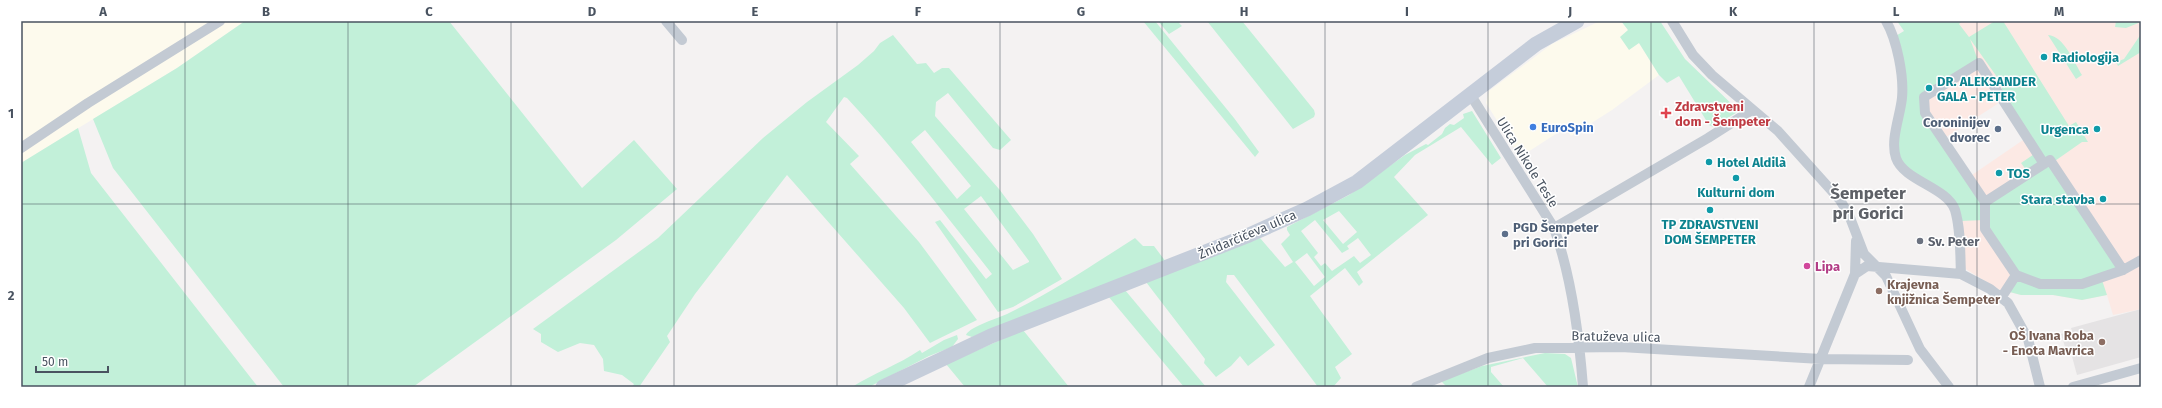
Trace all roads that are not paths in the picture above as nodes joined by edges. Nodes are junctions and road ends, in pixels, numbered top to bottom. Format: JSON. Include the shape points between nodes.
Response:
{"nodes":[{"id":1,"x":220,"y":21,"type":"edge"},
{"id":2,"x":666,"y":21,"type":"edge"},
{"id":3,"x":1577,"y":21,"type":"edge"},
{"id":4,"x":1672,"y":21,"type":"edge"},
{"id":5,"x":1886,"y":21,"type":"edge"},
{"id":6,"x":682,"y":40,"type":"dead end"},
{"id":7,"x":1470,"y":94,"type":"junction"},
{"id":8,"x":1752,"y":110,"type":"junction"},
{"id":9,"x":21,"y":148,"type":"edge"},
{"id":10,"x":2044,"y":164,"type":"junction"},
{"id":11,"x":1986,"y":202,"type":"junction"},
{"id":12,"x":1554,"y":228,"type":"junction"},
{"id":13,"x":1855,"y":233,"type":"junction"},
{"id":14,"x":2141,"y":260,"type":"edge"},
{"id":15,"x":1878,"y":268,"type":"junction"},
{"id":16,"x":2122,"y":270,"type":"junction"},
{"id":17,"x":1855,"y":274,"type":"junction"},
{"id":18,"x":1961,"y":274,"type":"junction"},
{"id":19,"x":2016,"y":275,"type":"junction"},
{"id":20,"x":1999,"y":297,"type":"junction"},
{"id":21,"x":1580,"y":348,"type":"junction"},
{"id":22,"x":1821,"y":359,"type":"junction"},
{"id":23,"x":1908,"y":360,"type":"dead end"},
{"id":24,"x":2141,"y":368,"type":"edge"},
{"id":25,"x":883,"y":387,"type":"edge"},
{"id":26,"x":1416,"y":387,"type":"edge"},
{"id":27,"x":1583,"y":387,"type":"edge"},
{"id":28,"x":1809,"y":387,"type":"edge"},
{"id":29,"x":1949,"y":387,"type":"edge"},
{"id":30,"x":2040,"y":387,"type":"edge"},
{"id":31,"x":2073,"y":387,"type":"edge"}],
"edges":[{"from":1,"to":9,"type":"street"},
{"from":2,"to":6,"type":"street"},
{"from":3,"to":7,"type":"street","name":"Žnidarčičeva ulica","via":[[1536,44]]},
{"from":4,"to":8,"type":"street","via":[[1693,55]]},
{"from":5,"to":18,"type":"street","via":[[1893,34],[1902,96],[1895,139],[1896,159],[1906,171],[1944,197],[1955,210]]},
{"from":7,"to":12,"type":"street","name":"Ulica Nikole Tesle"},
{"from":7,"to":25,"type":"street","name":"Žnidarčičeva ulica","via":[[1357,182],[1307,209],[1249,235],[991,336]]},
{"from":8,"to":12,"type":"street"},
{"from":8,"to":13,"type":"street","via":[[1778,131],[1827,185],[1849,215]]},
{"from":10,"to":11,"type":"street"},
{"from":10,"to":11,"type":"street","via":[[1979,64],[1924,97],[1925,113]]},
{"from":10,"to":16,"type":"street","via":[[2050,160]]},
{"from":11,"to":19,"type":"street","via":[[1985,229]]},
{"from":12,"to":21,"type":"street","name":"Ulica Nikole Tesle","via":[[1563,252]]},
{"from":13,"to":15,"type":"street","via":[[1864,254]]},
{"from":13,"to":17,"type":"street"},
{"from":14,"to":16,"type":"street"},
{"from":15,"to":17,"type":"street","via":[[1867,266]]},
{"from":15,"to":18,"type":"street"},
{"from":15,"to":29,"type":"street","via":[[1886,276],[1920,349]]},
{"from":16,"to":19,"type":"street","via":[[2082,284],[2040,284]]},
{"from":17,"to":22,"type":"street"},
{"from":18,"to":20,"type":"street"},
{"from":19,"to":20,"type":"street"},
{"from":20,"to":30,"type":"street","via":[[2008,303],[2028,338]]},
{"from":21,"to":22,"type":"street","name":"Bratuževa ulica","via":[[1621,347]]},
{"from":21,"to":26,"type":"street","name":"Bratuževa ulica","via":[[1535,348],[1488,358]]},
{"from":21,"to":27,"type":"street","name":"Ulica Nikole Tesle"},
{"from":22,"to":23,"type":"street","name":"Bratuževa ulica"},
{"from":22,"to":28,"type":"street"},
{"from":24,"to":31,"type":"street"}]}
